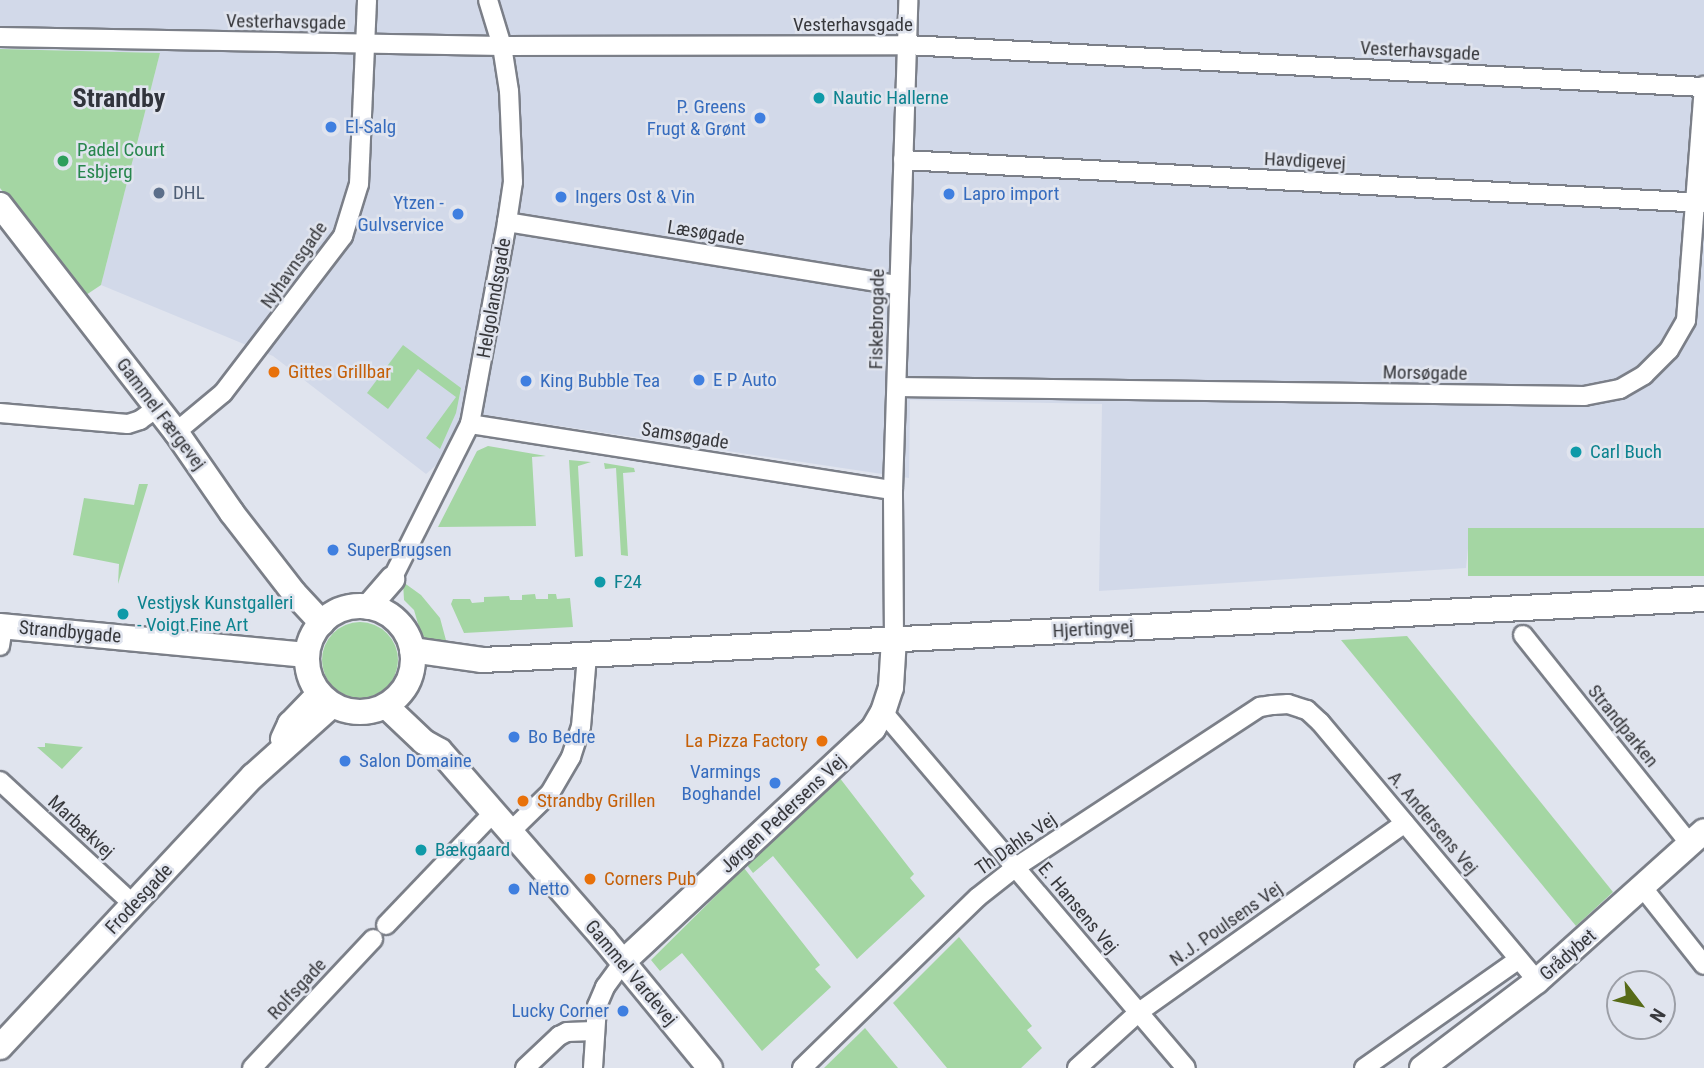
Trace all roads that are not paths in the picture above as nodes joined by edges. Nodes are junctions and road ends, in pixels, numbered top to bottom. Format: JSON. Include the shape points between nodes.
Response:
{"nodes":[{"id":1,"x":367,"y":0,"type":"edge"},
{"id":2,"x":488,"y":0,"type":"edge"},
{"id":3,"x":908,"y":0,"type":"edge"},
{"id":4,"x":0,"y":37,"type":"edge"},
{"id":5,"x":367,"y":44,"type":"junction"},
{"id":6,"x":907,"y":45,"type":"junction"},
{"id":7,"x":502,"y":46,"type":"junction"},
{"id":8,"x":1704,"y":86,"type":"edge"},
{"id":9,"x":903,"y":160,"type":"junction"},
{"id":10,"x":1700,"y":203,"type":"edge"},
{"id":11,"x":0,"y":205,"type":"edge"},
{"id":12,"x":507,"y":222,"type":"junction"},
{"id":13,"x":898,"y":285,"type":"junction"},
{"id":14,"x":897,"y":387,"type":"junction"},
{"id":15,"x":157,"y":408,"type":"junction"},
{"id":16,"x":0,"y":413,"type":"edge"},
{"id":17,"x":470,"y":424,"type":"junction"},
{"id":18,"x":176,"y":432,"type":"junction"},
{"id":19,"x":893,"y":489,"type":"junction"},
{"id":20,"x":392,"y":579,"type":"joint"},
{"id":21,"x":1704,"y":599,"type":"edge"},
{"id":22,"x":377,"y":610,"type":"junction"},
{"id":23,"x":322,"y":623,"type":"junction"},
{"id":24,"x":1,"y":633,"type":"edge"},
{"id":25,"x":1523,"y":635,"type":"dead end"},
{"id":26,"x":894,"y":639,"type":"junction"},
{"id":27,"x":587,"y":654,"type":"junction"},
{"id":28,"x":307,"y":655,"type":"junction"},
{"id":29,"x":402,"y":680,"type":"junction"},
{"id":30,"x":326,"y":699,"type":"junction"},
{"id":31,"x":1288,"y":704,"type":"joint"},
{"id":32,"x":883,"y":712,"type":"junction"},
{"id":33,"x":0,"y":781,"type":"edge"},
{"id":34,"x":492,"y":814,"type":"junction"},
{"id":35,"x":1405,"y":823,"type":"junction"},
{"id":36,"x":509,"y":833,"type":"junction"},
{"id":37,"x":1697,"y":837,"type":"edge"},
{"id":38,"x":1016,"y":867,"type":"junction"},
{"id":39,"x":1643,"y":888,"type":"junction"},
{"id":40,"x":134,"y":905,"type":"junction"},
{"id":41,"x":386,"y":925,"type":"dead end"},
{"id":42,"x":373,"y":939,"type":"dead end"},
{"id":43,"x":1519,"y":959,"type":"junction"},
{"id":44,"x":623,"y":962,"type":"junction"},
{"id":45,"x":1704,"y":965,"type":"edge"},
{"id":46,"x":1537,"y":981,"type":"junction"},
{"id":47,"x":1139,"y":1012,"type":"junction"},
{"id":48,"x":594,"y":1031,"type":"junction"},
{"id":49,"x":0,"y":1047,"type":"edge"},
{"id":50,"x":252,"y":1068,"type":"edge"},
{"id":51,"x":525,"y":1068,"type":"edge"},
{"id":52,"x":593,"y":1068,"type":"edge"},
{"id":53,"x":710,"y":1068,"type":"edge"},
{"id":54,"x":802,"y":1068,"type":"edge"},
{"id":55,"x":1077,"y":1068,"type":"edge"},
{"id":56,"x":1186,"y":1068,"type":"edge"},
{"id":57,"x":1364,"y":1068,"type":"edge"},
{"id":58,"x":1422,"y":1068,"type":"edge"}],
"edges":[{"from":1,"to":5,"type":"street","name":"Nyhavnsgade"},
{"from":2,"to":7,"type":"street","name":"Helgolandsgade"},
{"from":3,"to":6,"type":"street","name":"Fiskebrogade"},
{"from":4,"to":5,"type":"street","name":"Vesterhavsgade"},
{"from":5,"to":7,"type":"street","name":"Vesterhavsgade"},
{"from":5,"to":18,"type":"street","name":"Nyhavnsgade","via":[[359,184],[343,236],[223,393]]},
{"from":6,"to":7,"type":"street","name":"Vesterhavsgade"},
{"from":6,"to":8,"type":"street","name":"Vesterhavsgade"},
{"from":6,"to":9,"type":"street","name":"Fiskebrogade"},
{"from":7,"to":12,"type":"street","name":"Helgolandsgade","via":[[512,135],[513,181]]},
{"from":8,"to":10,"type":"street","name":"Morsøgade"},
{"from":9,"to":10,"type":"street","name":"Havdigevej"},
{"from":9,"to":13,"type":"street","name":"Fiskebrogade"},
{"from":10,"to":14,"type":"street","name":"Morsøgade","via":[[1686,320],[1656,364],[1620,389],[1584,396]]},
{"from":11,"to":15,"type":"street","name":"Gammel Færgevej"},
{"from":12,"to":13,"type":"street","name":"Læsøgade"},
{"from":12,"to":17,"type":"street","name":"Helgolandsgade"},
{"from":13,"to":14,"type":"street","name":"Fiskebrogade"},
{"from":14,"to":19,"type":"street","name":"Fiskebrogade"},
{"from":15,"to":16,"type":"street","via":[[128,424]]},
{"from":15,"to":18,"type":"street","name":"Gammel Færgevej"},
{"from":17,"to":19,"type":"street","name":"Samsøgade"},
{"from":17,"to":20,"type":"street","name":"Helgolandsgade"},
{"from":18,"to":23,"type":"street","name":"Gammel Færgevej","via":[[232,513]]},
{"from":19,"to":26,"type":"street","name":"Fiskebrogade"},
{"from":20,"to":22,"type":"street","name":"Helgolandsgade"},
{"from":21,"to":26,"type":"street","name":"Hjertingvej"},
{"from":22,"to":23,"type":"street","via":[[343,609]]},
{"from":22,"to":29,"type":"street","via":[[401,626]]},
{"from":23,"to":28,"type":"street"},
{"from":24,"to":28,"type":"street","name":"Strandbygade"},
{"from":25,"to":37,"type":"street","name":"Strandparken"},
{"from":26,"to":27,"type":"street","name":"Hjertingvej"},
{"from":26,"to":32,"type":"street","name":"Jørgen Pedersens Vej","via":[[891,687]]},
{"from":27,"to":29,"type":"street","name":"Hjertingvej","via":[[482,660]]},
{"from":27,"to":36,"type":"street","via":[[581,727],[572,757],[550,793]]},
{"from":28,"to":30,"type":"street","via":[[312,682]]},
{"from":29,"to":30,"type":"street","via":[[358,712]]},
{"from":29,"to":34,"type":"street","name":"Gammel Vardevej","via":[[424,742],[440,751]]},
{"from":30,"to":40,"type":"street","name":"Frodesgade","via":[[290,724],[278,751]]},
{"from":31,"to":35,"type":"street","name":"A. Andersens Vej","via":[[1307,710],[1320,722]]},
{"from":31,"to":38,"type":"street","name":"Th Dahls Vej","via":[[1260,707]]},
{"from":32,"to":38,"type":"street","name":"E. Hansens Vej"},
{"from":32,"to":44,"type":"street","name":"Jørgen Pedersens Vej","via":[[873,729]]},
{"from":33,"to":40,"type":"street","name":"Marbækvej"},
{"from":34,"to":36,"type":"street","name":"Gammel Vardevej"},
{"from":34,"to":41,"type":"street"},
{"from":35,"to":43,"type":"street","name":"A. Andersens Vej"},
{"from":35,"to":47,"type":"street","name":"N.J. Poulsens Vej"},
{"from":36,"to":44,"type":"street","name":"Gammel Vardevej"},
{"from":37,"to":39,"type":"street","name":"Grådybet"},
{"from":38,"to":47,"type":"street","name":"E. Hansens Vej"},
{"from":38,"to":54,"type":"street","name":"Th Dahls Vej","via":[[978,897]]},
{"from":39,"to":45,"type":"street"},
{"from":39,"to":46,"type":"street","name":"Grådybet"},
{"from":40,"to":49,"type":"street","name":"Frodesgade"},
{"from":42,"to":50,"type":"street","name":"Rolfsgade"},
{"from":43,"to":46,"type":"street","name":"A. Andersens Vej"},
{"from":43,"to":57,"type":"street","name":"Grådybet"},
{"from":44,"to":48,"type":"street","via":[[601,994]]},
{"from":44,"to":53,"type":"street","name":"Gammel Vardevej"},
{"from":46,"to":58,"type":"street","name":"Grådybet"},
{"from":47,"to":55,"type":"street","name":"N.J. Poulsens Vej"},
{"from":47,"to":56,"type":"street","name":"E. Hansens Vej"},
{"from":48,"to":51,"type":"street","via":[[559,1036]]},
{"from":48,"to":52,"type":"street"}]}
